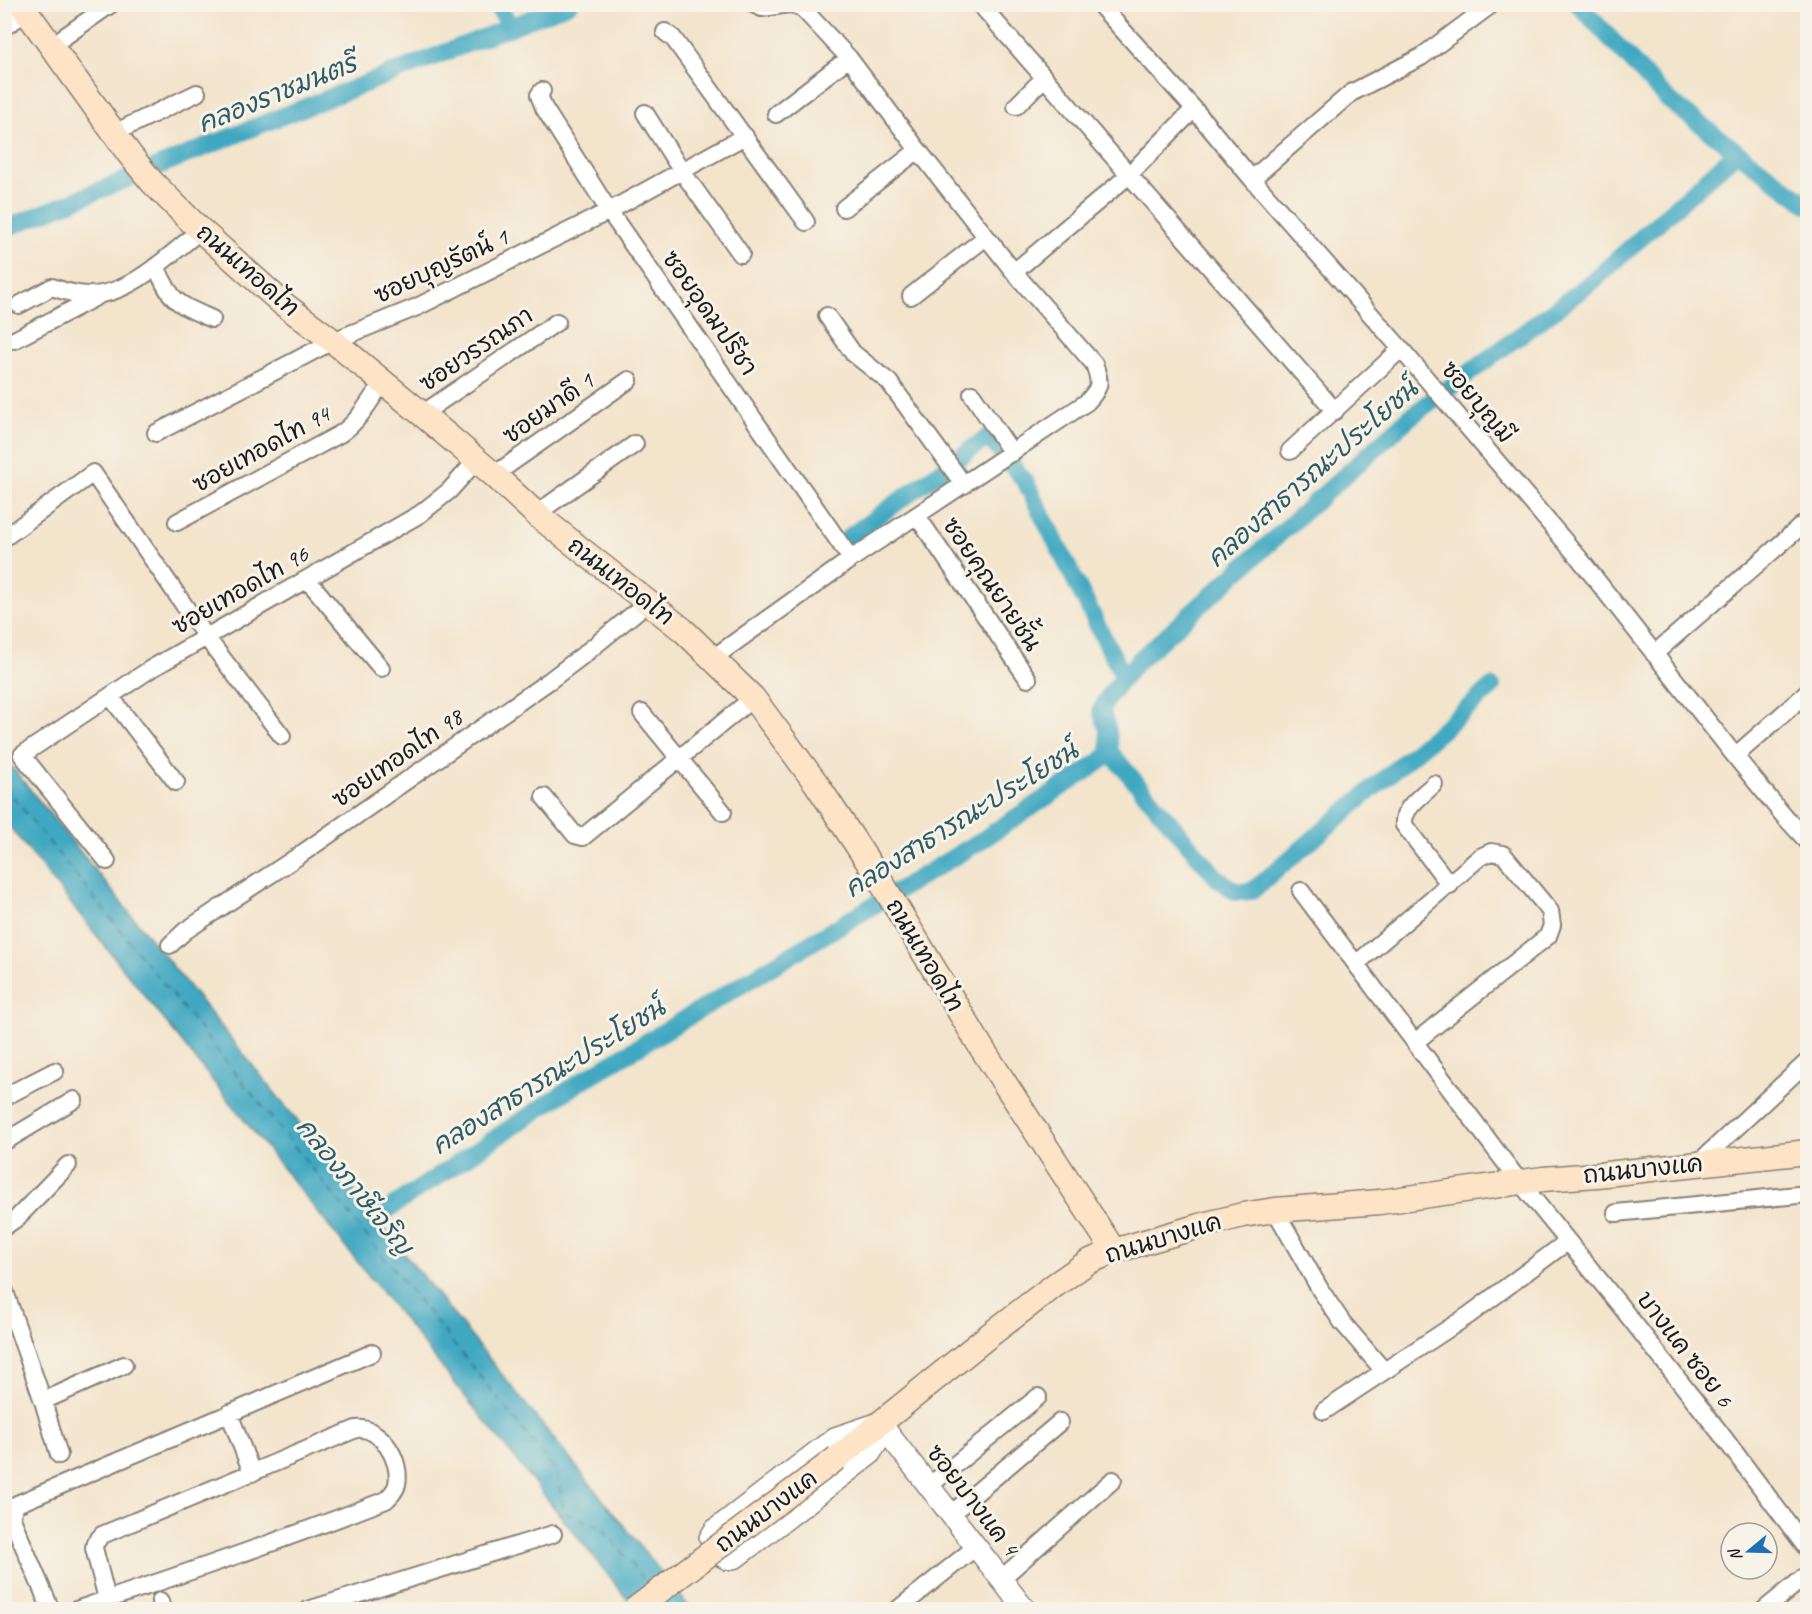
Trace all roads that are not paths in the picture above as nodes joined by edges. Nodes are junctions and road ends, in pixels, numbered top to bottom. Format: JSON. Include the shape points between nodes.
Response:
{"nodes":[{"id":1,"x":111,"y":4,"type":"edge"},
{"id":2,"x":753,"y":4,"type":"edge"},
{"id":3,"x":791,"y":4,"type":"edge"},
{"id":4,"x":980,"y":4,"type":"edge"},
{"id":5,"x":1099,"y":4,"type":"edge"},
{"id":6,"x":1492,"y":4,"type":"edge"},
{"id":7,"x":24,"y":8,"type":"edge"},
{"id":8,"x":4,"y":27,"type":"edge"},
{"id":9,"x":665,"y":32,"type":"dead end"},
{"id":10,"x":51,"y":46,"type":"junction"},
{"id":11,"x":849,"y":58,"type":"junction"},
{"id":12,"x":1044,"y":78,"type":"junction"},
{"id":13,"x":542,"y":91,"type":"dead end"},
{"id":14,"x":197,"y":93,"type":"dead end"},
{"id":15,"x":1016,"y":106,"type":"dead end"},
{"id":16,"x":1194,"y":110,"type":"junction"},
{"id":17,"x":645,"y":113,"type":"dead end"},
{"id":18,"x":776,"y":114,"type":"dead end"},
{"id":19,"x":114,"y":133,"type":"junction"},
{"id":20,"x":744,"y":136,"type":"junction"},
{"id":21,"x":918,"y":150,"type":"junction"},
{"id":22,"x":681,"y":170,"type":"junction"},
{"id":23,"x":1128,"y":176,"type":"junction"},
{"id":24,"x":1252,"y":179,"type":"junction"},
{"id":25,"x":844,"y":208,"type":"dead end"},
{"id":26,"x":609,"y":211,"type":"junction"},
{"id":27,"x":806,"y":222,"type":"dead end"},
{"id":28,"x":201,"y":230,"type":"junction"},
{"id":29,"x":986,"y":237,"type":"junction"},
{"id":30,"x":741,"y":254,"type":"dead end"},
{"id":31,"x":156,"y":266,"type":"junction"},
{"id":32,"x":1014,"y":272,"type":"junction"},
{"id":33,"x":102,"y":294,"type":"junction"},
{"id":34,"x":911,"y":296,"type":"dead end"},
{"id":35,"x":19,"y":305,"type":"dead end"},
{"id":36,"x":826,"y":316,"type":"dead end"},
{"id":37,"x":212,"y":319,"type":"dead end"},
{"id":38,"x":557,"y":322,"type":"dead end"},
{"id":39,"x":14,"y":340,"type":"dead end"},
{"id":40,"x":333,"y":340,"type":"junction"},
{"id":41,"x":1401,"y":349,"type":"junction"},
{"id":42,"x":628,"y":380,"type":"dead end"},
{"id":43,"x":383,"y":382,"type":"junction"},
{"id":44,"x":972,"y":394,"type":"dead end"},
{"id":45,"x":1335,"y":411,"type":"junction"},
{"id":46,"x":422,"y":414,"type":"junction"},
{"id":47,"x":156,"y":433,"type":"dead end"},
{"id":48,"x":635,"y":444,"type":"dead end"},
{"id":49,"x":1290,"y":452,"type":"dead end"},
{"id":50,"x":1012,"y":453,"type":"junction"},
{"id":51,"x":485,"y":468,"type":"junction"},
{"id":52,"x":964,"y":484,"type":"junction"},
{"id":53,"x":536,"y":514,"type":"junction"},
{"id":54,"x":917,"y":516,"type":"junction"},
{"id":55,"x":1808,"y":520,"type":"edge"},
{"id":56,"x":177,"y":522,"type":"dead end"},
{"id":57,"x":4,"y":538,"type":"edge"},
{"id":58,"x":851,"y":559,"type":"junction"},
{"id":59,"x":307,"y":579,"type":"junction"},
{"id":60,"x":647,"y":603,"type":"junction"},
{"id":61,"x":206,"y":637,"type":"junction"},
{"id":62,"x":1654,"y":654,"type":"junction"},
{"id":63,"x":712,"y":658,"type":"junction"},
{"id":64,"x":381,"y":668,"type":"dead end"},
{"id":65,"x":1028,"y":679,"type":"dead end"},
{"id":66,"x":1808,"y":692,"type":"edge"},
{"id":67,"x":110,"y":696,"type":"junction"},
{"id":68,"x":753,"y":698,"type":"junction"},
{"id":69,"x":642,"y":713,"type":"dead end"},
{"id":70,"x":282,"y":736,"type":"dead end"},
{"id":71,"x":1735,"y":756,"type":"junction"},
{"id":72,"x":679,"y":760,"type":"junction"},
{"id":73,"x":176,"y":782,"type":"dead end"},
{"id":74,"x":1434,"y":784,"type":"dead end"},
{"id":75,"x":544,"y":797,"type":"dead end"},
{"id":76,"x":723,"y":812,"type":"dead end"},
{"id":77,"x":1808,"y":842,"type":"edge"},
{"id":78,"x":107,"y":861,"type":"dead end"},
{"id":79,"x":1450,"y":885,"type":"junction"},
{"id":80,"x":1301,"y":891,"type":"dead end"},
{"id":81,"x":170,"y":945,"type":"dead end"},
{"id":82,"x":1356,"y":964,"type":"junction"},
{"id":83,"x":1415,"y":1042,"type":"junction"},
{"id":84,"x":1808,"y":1061,"type":"edge"},
{"id":85,"x":55,"y":1071,"type":"dead end"},
{"id":86,"x":4,"y":1097,"type":"edge"},
{"id":87,"x":74,"y":1100,"type":"dead end"},
{"id":88,"x":4,"y":1142,"type":"edge"},
{"id":89,"x":1808,"y":1152,"type":"edge"},
{"id":90,"x":1696,"y":1164,"type":"junction"},
{"id":91,"x":68,"y":1165,"type":"dead end"},
{"id":92,"x":1519,"y":1182,"type":"junction"},
{"id":93,"x":1808,"y":1194,"type":"edge"},
{"id":94,"x":1275,"y":1210,"type":"junction"},
{"id":95,"x":1616,"y":1213,"type":"dead end"},
{"id":96,"x":4,"y":1227,"type":"edge"},
{"id":97,"x":1568,"y":1241,"type":"junction"},
{"id":98,"x":1114,"y":1251,"type":"junction"},
{"id":99,"x":5,"y":1293,"type":"edge"},
{"id":100,"x":372,"y":1353,"type":"dead end"},
{"id":101,"x":124,"y":1365,"type":"dead end"},
{"id":102,"x":1384,"y":1371,"type":"junction"},
{"id":103,"x":1038,"y":1397,"type":"dead end"},
{"id":104,"x":43,"y":1401,"type":"junction"},
{"id":105,"x":1324,"y":1411,"type":"dead end"},
{"id":106,"x":229,"y":1413,"type":"junction"},
{"id":107,"x":1060,"y":1422,"type":"dead end"},
{"id":108,"x":880,"y":1423,"type":"junction"},
{"id":109,"x":59,"y":1455,"type":"dead end"},
{"id":110,"x":252,"y":1473,"type":"junction"},
{"id":111,"x":1113,"y":1480,"type":"dead end"},
{"id":112,"x":929,"y":1486,"type":"junction"},
{"id":113,"x":951,"y":1515,"type":"junction"},
{"id":114,"x":553,"y":1534,"type":"dead end"},
{"id":115,"x":977,"y":1546,"type":"junction"},
{"id":116,"x":1808,"y":1550,"type":"edge"},
{"id":117,"x":1808,"y":1574,"type":"edge"},
{"id":118,"x":1002,"y":1578,"type":"junction"},
{"id":119,"x":107,"y":1599,"type":"junction"},
{"id":120,"x":356,"y":1602,"type":"edge"},
{"id":121,"x":51,"y":1610,"type":"edge"},
{"id":122,"x":76,"y":1610,"type":"edge"},
{"id":123,"x":308,"y":1610,"type":"edge"},
{"id":124,"x":634,"y":1610,"type":"edge"},
{"id":125,"x":897,"y":1610,"type":"edge"},
{"id":126,"x":1025,"y":1610,"type":"edge"},
{"id":127,"x":1764,"y":1610,"type":"edge"}],
"edges":[{"from":1,"to":10,"type":"street"},
{"from":2,"to":3,"type":"street","via":[[762,8]]},
{"from":3,"to":11,"type":"street","via":[[802,8]]},
{"from":4,"to":12,"type":"street"},
{"from":5,"to":16,"type":"street","name":"ซอยบุญมี"},
{"from":6,"to":24,"type":"street","via":[[1421,57],[1351,93]]},
{"from":7,"to":8,"type":"street"},
{"from":7,"to":10,"type":"main road","name":"ถนนเทอดไท"},
{"from":9,"to":20,"type":"street","via":[[674,38]]},
{"from":10,"to":19,"type":"main road","name":"ถนนเทอดไท"},
{"from":11,"to":18,"type":"street"},
{"from":11,"to":21,"type":"street"},
{"from":12,"to":15,"type":"street"},
{"from":12,"to":23,"type":"street"},
{"from":13,"to":26,"type":"street","name":"ซอยอุดมปรีชา","via":[[539,95],[544,108]]},
{"from":14,"to":19,"type":"street"},
{"from":16,"to":23,"type":"street"},
{"from":16,"to":24,"type":"street","name":"ซอยบุญมี"},
{"from":17,"to":22,"type":"street"},
{"from":19,"to":28,"type":"main road","name":"ถนนเทอดไท","via":[[152,182]]},
{"from":20,"to":22,"type":"street","name":"ซอยบุญรัตน์ 1"},
{"from":20,"to":27,"type":"street"},
{"from":21,"to":25,"type":"street"},
{"from":21,"to":29,"type":"street"},
{"from":22,"to":26,"type":"street","name":"ซอยบุญรัตน์ 1"},
{"from":22,"to":30,"type":"street"},
{"from":23,"to":32,"type":"street"},
{"from":23,"to":45,"type":"street"},
{"from":24,"to":41,"type":"street","name":"ซอยบุญมี"},
{"from":26,"to":40,"type":"street","name":"ซอยบุญรัตน์ 1","via":[[417,307]]},
{"from":26,"to":58,"type":"street","name":"ซอยอุดมปรีชา"},
{"from":28,"to":31,"type":"street"},
{"from":28,"to":40,"type":"main road","name":"ถนนเทอดไท","via":[[282,303]]},
{"from":29,"to":32,"type":"street"},
{"from":29,"to":34,"type":"street"},
{"from":31,"to":33,"type":"street"},
{"from":31,"to":37,"type":"street","via":[[171,297]]},
{"from":32,"to":50,"type":"street","via":[[1094,364],[1100,381],[1087,402]]},
{"from":33,"to":35,"type":"street","via":[[52,287]]},
{"from":33,"to":39,"type":"street"},
{"from":36,"to":52,"type":"street","via":[[853,353],[889,382]]},
{"from":38,"to":46,"type":"street","name":"ซอยวรรณภา"},
{"from":40,"to":43,"type":"main road","name":"ถนนเทอดไท"},
{"from":40,"to":47,"type":"street","name":"ซอยบุญรัตน์ 1"},
{"from":41,"to":45,"type":"street"},
{"from":41,"to":62,"type":"street","name":"ซอยบุญมี","via":[[1579,558]]},
{"from":42,"to":51,"type":"street","name":"ซอยมาดี 1"},
{"from":43,"to":46,"type":"main road","name":"ถนนเทอดไท"},
{"from":43,"to":56,"type":"street","name":"ซอยเทอดไท 94","via":[[349,428]]},
{"from":44,"to":50,"type":"street"},
{"from":45,"to":49,"type":"street"},
{"from":46,"to":51,"type":"main road","name":"ถนนเทอดไท"},
{"from":48,"to":53,"type":"street"},
{"from":50,"to":52,"type":"street"},
{"from":51,"to":53,"type":"main road","name":"ถนนเทอดไท"},
{"from":51,"to":59,"type":"street","name":"ซอยเทอดไท 96","via":[[420,514]]},
{"from":52,"to":54,"type":"street"},
{"from":53,"to":60,"type":"main road","name":"ถนนเทอดไท"},
{"from":54,"to":58,"type":"street"},
{"from":54,"to":65,"type":"street","name":"ซอยคุณยายชั้น"},
{"from":55,"to":62,"type":"street"},
{"from":57,"to":61,"type":"street","via":[[93,473]]},
{"from":58,"to":63,"type":"street"},
{"from":59,"to":61,"type":"street","name":"ซอยเทอดไท 96"},
{"from":59,"to":64,"type":"street"},
{"from":60,"to":63,"type":"main road","name":"ถนนเทอดไท"},
{"from":60,"to":81,"type":"street","name":"ซอยเทอดไท 98","via":[[549,681]]},
{"from":61,"to":67,"type":"street","name":"ซอยเทอดไท 96"},
{"from":61,"to":70,"type":"street"},
{"from":62,"to":71,"type":"street","name":"ซอยบุญมี"},
{"from":63,"to":68,"type":"main road","name":"ถนนเทอดไท"},
{"from":66,"to":71,"type":"street"},
{"from":67,"to":73,"type":"street"},
{"from":67,"to":78,"type":"street","name":"ซอยเทอดไท 96","via":[[22,755]]},
{"from":68,"to":72,"type":"street"},
{"from":68,"to":98,"type":"main road","name":"ถนนเทอดไท","via":[[816,783],[880,880],[981,1047]]},
{"from":69,"to":72,"type":"street"},
{"from":71,"to":77,"type":"street","name":"ซอยบุญมี"},
{"from":72,"to":75,"type":"street","via":[[583,837],[575,835]]},
{"from":72,"to":76,"type":"street"},
{"from":74,"to":79,"type":"street","via":[[1408,808],[1404,825]]},
{"from":79,"to":82,"type":"street"},
{"from":79,"to":83,"type":"street","via":[[1480,856],[1491,852],[1503,854],[1550,911],[1552,925],[1548,936]]},
{"from":80,"to":82,"type":"street","name":"บางแค ซอย 6"},
{"from":82,"to":83,"type":"street","name":"บางแค ซอย 6"},
{"from":83,"to":92,"type":"street","name":"บางแค ซอย 6"},
{"from":84,"to":90,"type":"street"},
{"from":85,"to":86,"type":"street"},
{"from":87,"to":88,"type":"street"},
{"from":89,"to":90,"type":"main road","name":"ถนนบางแค"},
{"from":90,"to":92,"type":"main road","name":"ถนนบางแค"},
{"from":91,"to":96,"type":"street"},
{"from":92,"to":94,"type":"main road","name":"ถนนบางแค","via":[[1380,1202]]},
{"from":92,"to":97,"type":"street","name":"บางแค ซอย 6"},
{"from":93,"to":95,"type":"street"},
{"from":94,"to":98,"type":"main road","name":"ถนนบางแค","via":[[1213,1222]]},
{"from":94,"to":102,"type":"street","via":[[1321,1291]]},
{"from":97,"to":102,"type":"street","via":[[1469,1315]]},
{"from":97,"to":116,"type":"street","name":"บางแค ซอย 6"},
{"from":98,"to":108,"type":"main road","name":"ถนนบางแค","via":[[1088,1262],[1055,1285]]},
{"from":99,"to":104,"type":"street"},
{"from":100,"to":106,"type":"street"},
{"from":101,"to":104,"type":"street"},
{"from":102,"to":105,"type":"street"},
{"from":103,"to":112,"type":"street"},
{"from":104,"to":109,"type":"street"},
{"from":106,"to":110,"type":"street"},
{"from":106,"to":121,"type":"street","via":[[15,1506],[12,1519]]},
{"from":107,"to":113,"type":"street"},
{"from":108,"to":108,"type":"street","via":[[876,1444],[869,1455],[736,1557],[728,1560],[712,1545],[710,1538],[716,1530],[835,1438]]},
{"from":108,"to":112,"type":"street","name":"ซอยบางแค 4"},
{"from":108,"to":124,"type":"main road","name":"ถนนบางแค","bridge":true},
{"from":110,"to":119,"type":"street","via":[[97,1538],[95,1553]]},
{"from":110,"to":119,"type":"street","via":[[363,1428],[376,1434],[388,1448],[397,1483],[390,1496],[381,1502]]},
{"from":111,"to":118,"type":"street"},
{"from":112,"to":113,"type":"street","name":"ซอยบางแค 4"},
{"from":113,"to":115,"type":"street","name":"ซอยบางแค 4"},
{"from":114,"to":120,"type":"street"},
{"from":115,"to":118,"type":"street","name":"ซอยบางแค 4"},
{"from":115,"to":125,"type":"street"},
{"from":117,"to":127,"type":"street"},
{"from":118,"to":126,"type":"street","name":"ซอยบางแค 4"},
{"from":119,"to":122,"type":"street"},
{"from":120,"to":123,"type":"street"}]}
